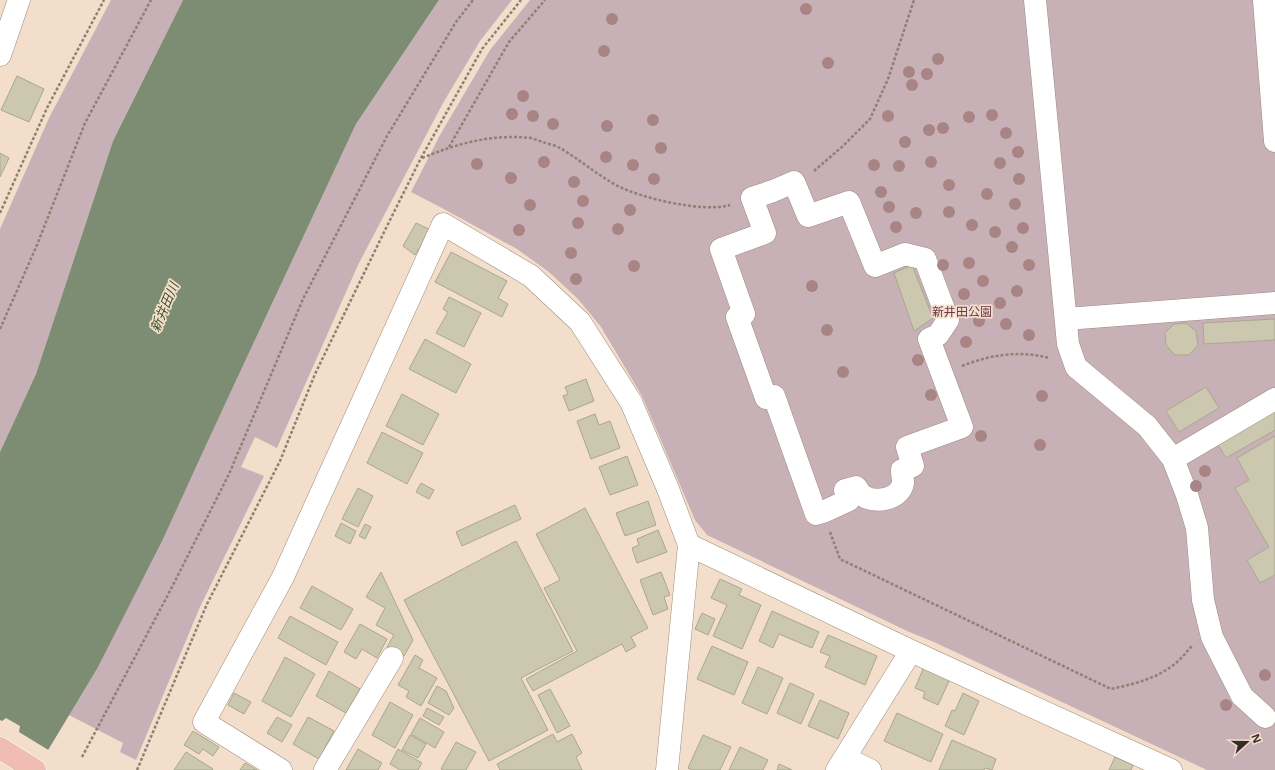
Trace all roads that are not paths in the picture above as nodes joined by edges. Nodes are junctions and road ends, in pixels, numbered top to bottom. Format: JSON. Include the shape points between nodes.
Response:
{"nodes":[{"id":1,"x":19,"y":0,"type":"edge"},
{"id":2,"x":1035,"y":0,"type":"edge"},
{"id":3,"x":1264,"y":0,"type":"edge"},
{"id":4,"x":0,"y":55,"type":"edge"},
{"id":5,"x":1275,"y":141,"type":"edge"},
{"id":6,"x":1275,"y":303,"type":"edge"},
{"id":7,"x":1066,"y":319,"type":"junction"},
{"id":8,"x":1275,"y":399,"type":"edge"},
{"id":9,"x":1172,"y":459,"type":"junction"},
{"id":10,"x":823,"y":512,"type":"joint"},
{"id":11,"x":689,"y":545,"type":"junction"},
{"id":12,"x":911,"y":651,"type":"junction"},
{"id":13,"x":392,"y":658,"type":"dead end"},
{"id":14,"x":1272,"y":718,"type":"edge"},
{"id":15,"x":0,"y":748,"type":"edge"},
{"id":16,"x":841,"y":764,"type":"edge"},
{"id":17,"x":35,"y":770,"type":"edge"},
{"id":18,"x":281,"y":770,"type":"edge"},
{"id":19,"x":325,"y":770,"type":"edge"},
{"id":20,"x":666,"y":770,"type":"edge"},
{"id":21,"x":870,"y":770,"type":"edge"},
{"id":22,"x":1171,"y":770,"type":"edge"}],
"edges":[{"from":1,"to":4,"type":"street"},
{"from":2,"to":7,"type":"street"},
{"from":3,"to":5,"type":"street"},
{"from":6,"to":7,"type":"street"},
{"from":7,"to":9,"type":"street","via":[[1068,344],[1076,367],[1147,426]]},
{"from":8,"to":9,"type":"street"},
{"from":9,"to":14,"type":"street","via":[[1197,528],[1203,600],[1212,637],[1242,696]]},
{"from":10,"to":10,"type":"street","via":[[816,514],[774,396],[766,398],[737,317],[744,314],[721,249],[765,233],[752,198],[794,182],[808,216],[849,202],[875,266],[906,254],[924,259],[948,320],[938,335],[929,339],[962,427],[907,447],[913,466],[902,470],[903,483],[898,492],[885,500],[873,500],[862,495],[856,487],[845,490],[849,500]]},
{"from":11,"to":12,"type":"street"},
{"from":11,"to":18,"type":"street","via":[[631,402],[580,322],[531,276],[444,224],[283,577],[204,722]]},
{"from":11,"to":20,"type":"street"},
{"from":12,"to":16,"type":"street"},
{"from":12,"to":22,"type":"street"},
{"from":13,"to":19,"type":"street"},
{"from":15,"to":17,"type":"main road"},
{"from":16,"to":21,"type":"street"}]}
